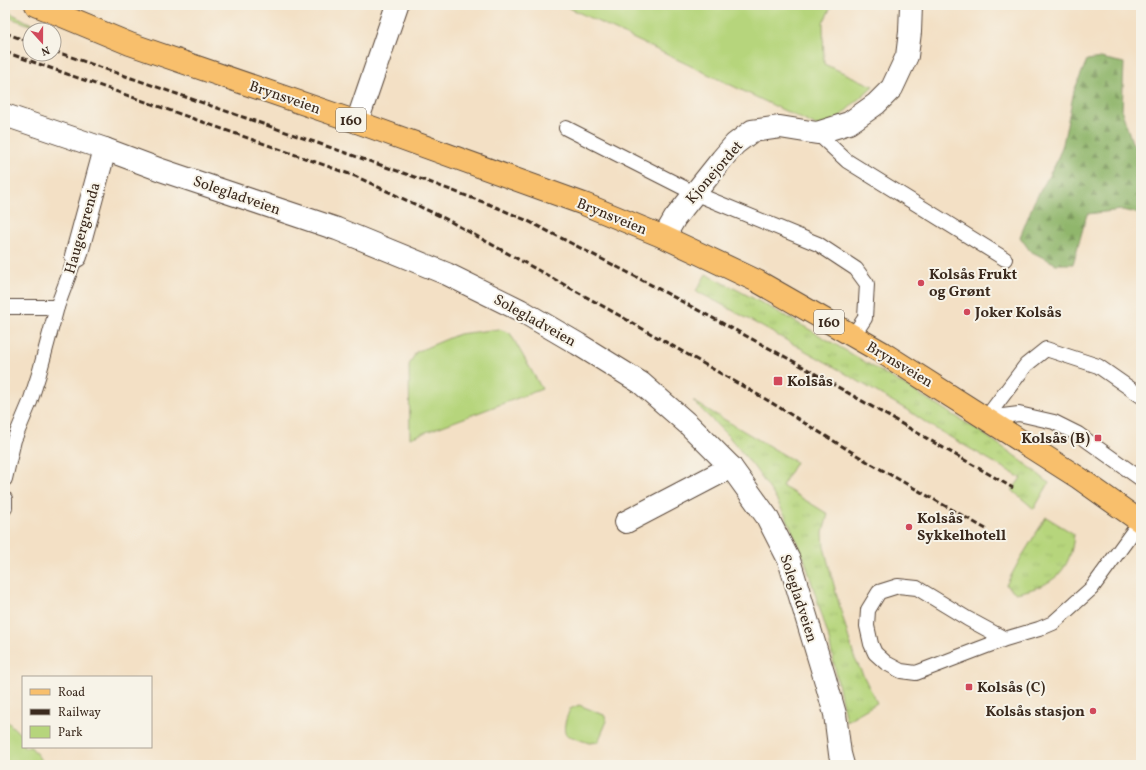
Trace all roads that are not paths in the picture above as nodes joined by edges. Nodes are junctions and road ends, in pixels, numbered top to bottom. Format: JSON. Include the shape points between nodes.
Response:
{"nodes":[{"id":1,"x":36,"y":5,"type":"edge"},
{"id":2,"x":397,"y":5,"type":"edge"},
{"id":3,"x":911,"y":5,"type":"edge"},
{"id":4,"x":5,"y":115,"type":"edge"},
{"id":5,"x":357,"y":122,"type":"junction"},
{"id":6,"x":566,"y":128,"type":"dead end"},
{"id":7,"x":817,"y":133,"type":"junction"},
{"id":8,"x":105,"y":149,"type":"junction"},
{"id":9,"x":694,"y":193,"type":"junction"},
{"id":10,"x":664,"y":237,"type":"junction"},
{"id":11,"x":76,"y":256,"type":"joint"},
{"id":12,"x":1005,"y":259,"type":"dead end"},
{"id":13,"x":5,"y":307,"type":"edge"},
{"id":14,"x":58,"y":307,"type":"junction"},
{"id":15,"x":853,"y":336,"type":"junction"},
{"id":16,"x":1141,"y":396,"type":"edge"},
{"id":17,"x":986,"y":418,"type":"junction"},
{"id":18,"x":731,"y":467,"type":"junction"},
{"id":19,"x":5,"y":479,"type":"edge"},
{"id":20,"x":1141,"y":479,"type":"edge"},
{"id":21,"x":5,"y":499,"type":"edge"},
{"id":22,"x":5,"y":508,"type":"edge"},
{"id":23,"x":626,"y":522,"type":"dead end"},
{"id":24,"x":1140,"y":522,"type":"edge"},
{"id":25,"x":1005,"y":639,"type":"junction"},
{"id":26,"x":842,"y":759,"type":"edge"}],
"edges":[{"from":1,"to":5,"type":"main road","name":"Brynsveien","number":"160","via":[[130,44]]},
{"from":2,"to":5,"type":"street"},
{"from":3,"to":7,"type":"street","name":"Kjonejordet","via":[[907,56],[892,88],[849,124]]},
{"from":4,"to":8,"type":"street","name":"Solegladveien"},
{"from":5,"to":10,"type":"main road","name":"Brynsveien","number":"160","via":[[584,204]]},
{"from":6,"to":9,"type":"lane"},
{"from":7,"to":9,"type":"street","name":"Kjonejordet","via":[[780,127],[752,131],[735,144]]},
{"from":7,"to":12,"type":"lane","via":[[847,161]]},
{"from":8,"to":11,"type":"street","name":"Haugergrenda"},
{"from":8,"to":18,"type":"street","name":"Solegladveien","via":[[350,235],[447,274],[520,310],[641,383],[689,425]]},
{"from":9,"to":10,"type":"street","name":"Kjonejordet"},
{"from":9,"to":15,"type":"lane","via":[[818,244],[856,269],[867,284],[865,318]]},
{"from":10,"to":15,"type":"main road","name":"Brynsveien","number":"160","via":[[757,281]]},
{"from":11,"to":14,"type":"lane","name":"Haugergrenda"},
{"from":13,"to":14,"type":"lane"},
{"from":14,"to":19,"type":"lane","name":"Haugergrenda","via":[[39,374],[14,440]]},
{"from":15,"to":17,"type":"main road","name":"Brynsveien","number":"160"},
{"from":16,"to":17,"type":"lane","via":[[1098,366],[1046,348],[1026,365]]},
{"from":17,"to":20,"type":"lane","via":[[1019,414],[1054,422],[1078,434]]},
{"from":17,"to":24,"type":"main road","name":"Brynsveien","number":"160","via":[[1079,478]]},
{"from":18,"to":23,"type":"street"},
{"from":18,"to":26,"type":"street","name":"Solegladveien","via":[[767,517],[789,560],[835,714]]},
{"from":21,"to":22,"type":"lane"},
{"from":24,"to":25,"type":"lane","via":[[1092,588],[1054,623]]},
{"from":25,"to":25,"type":"lane","via":[[917,588],[898,586],[879,592],[868,610],[867,626],[875,653],[901,671],[916,673]]}]}
